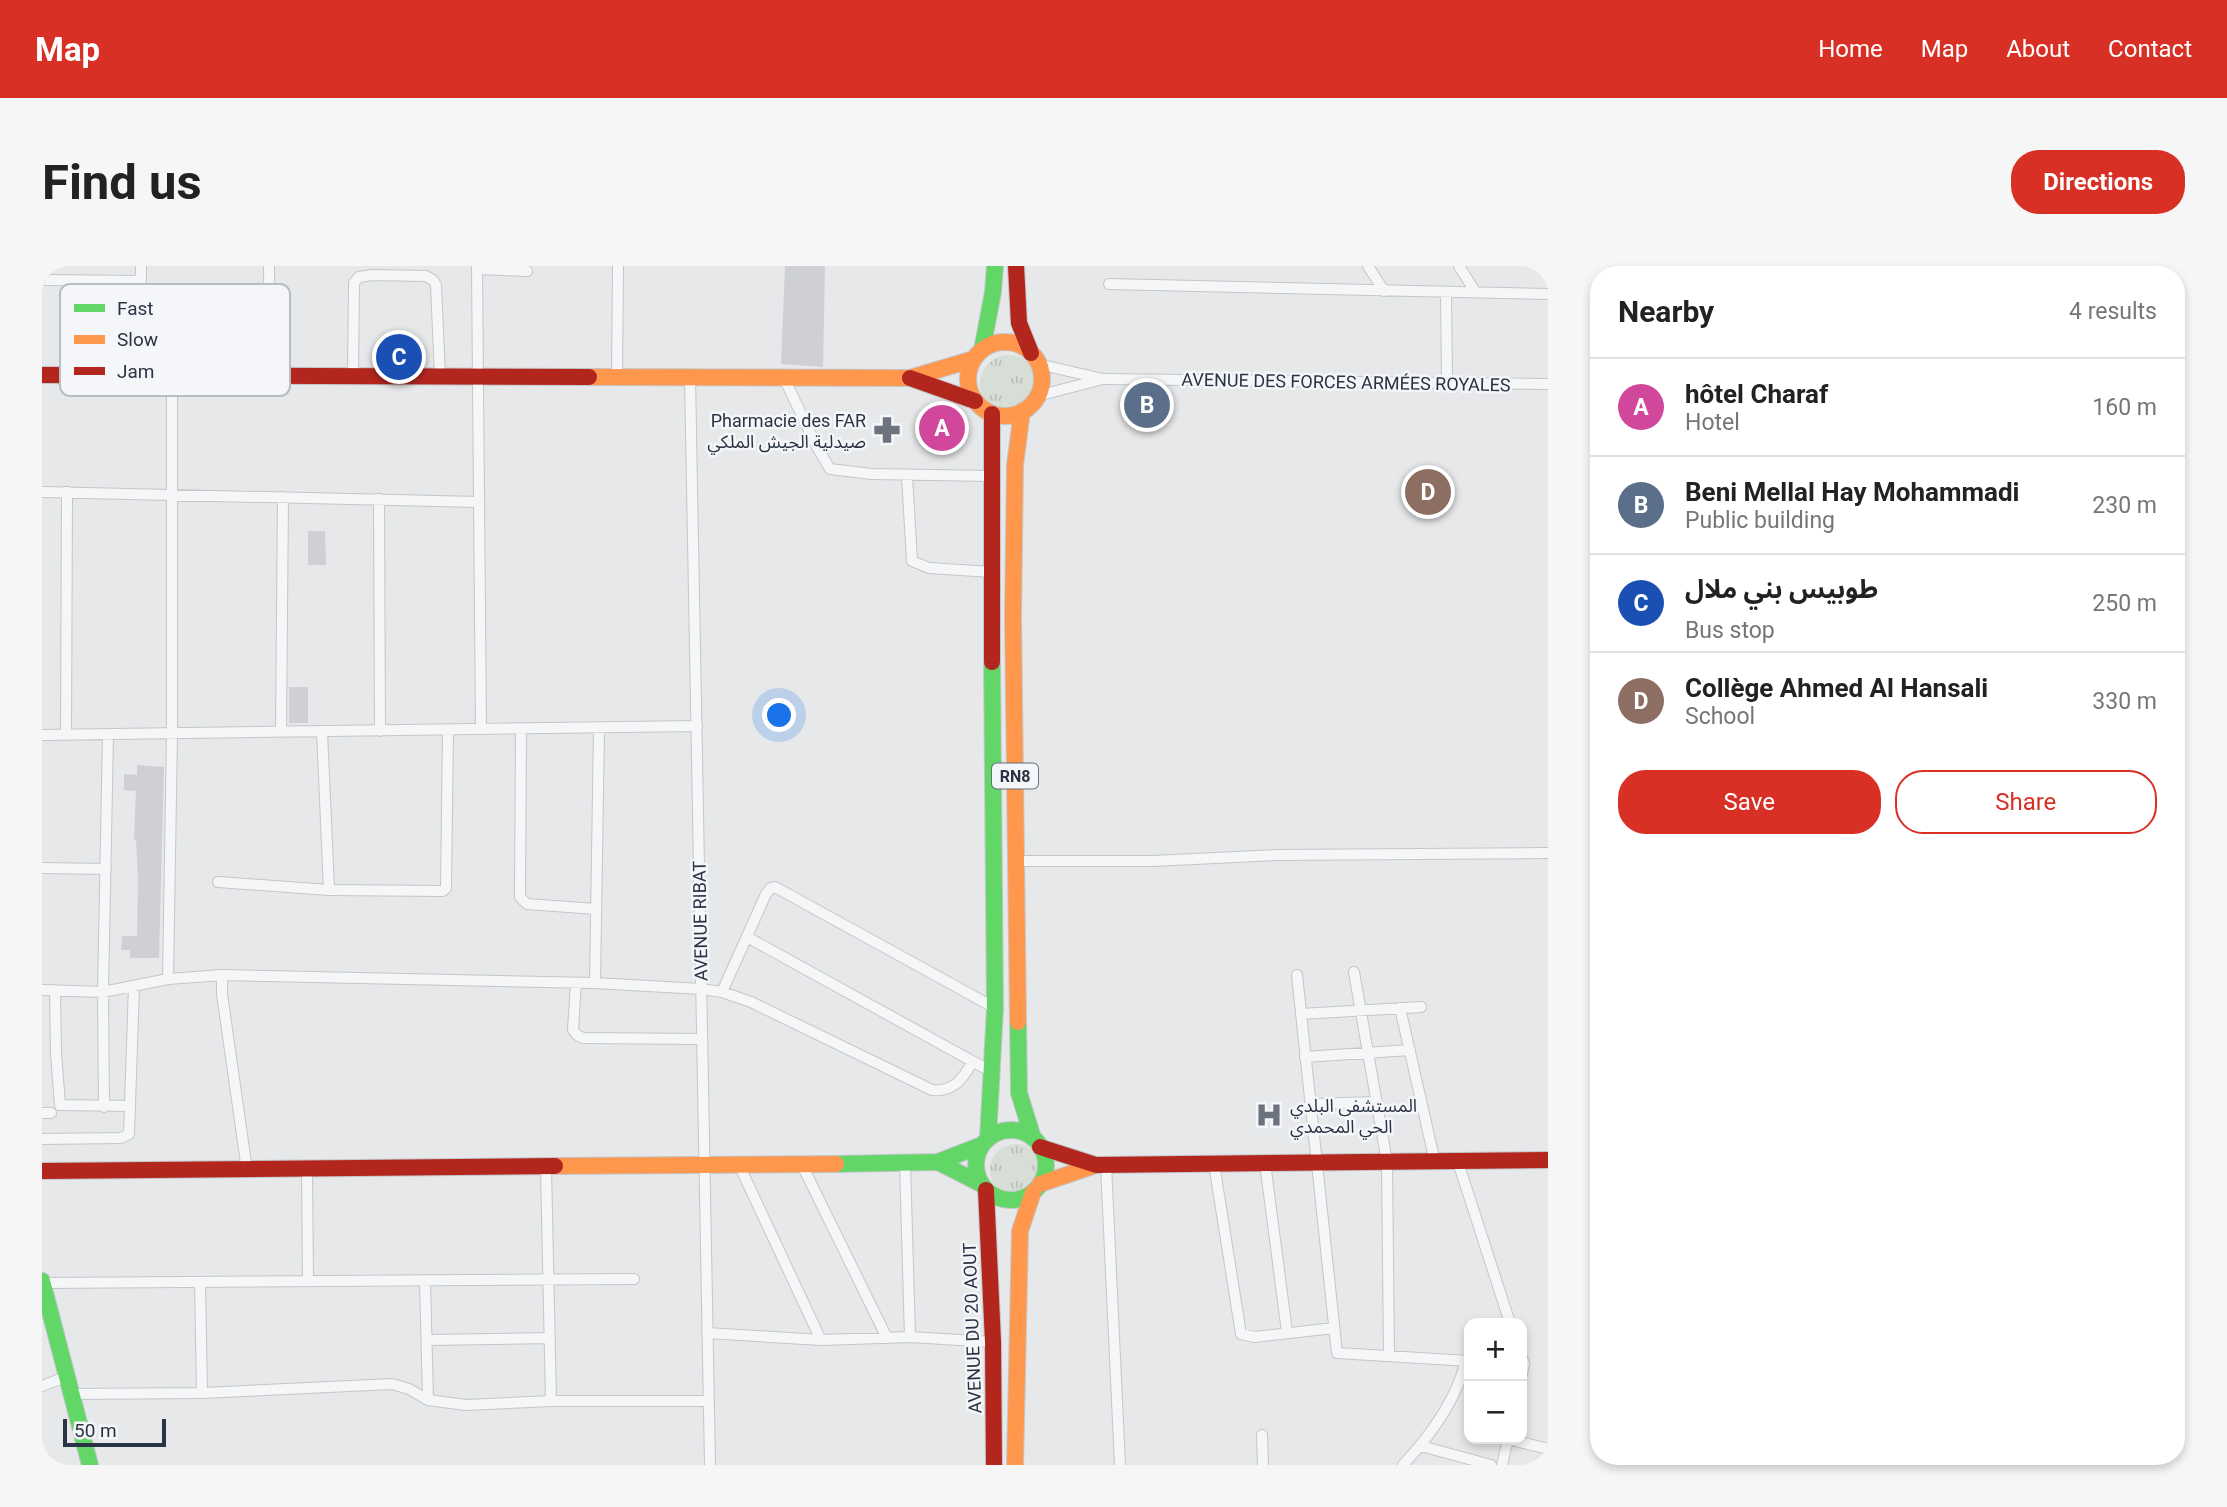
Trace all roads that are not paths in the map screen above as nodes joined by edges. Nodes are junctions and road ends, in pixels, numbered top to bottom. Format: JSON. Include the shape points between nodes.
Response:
{"nodes":[{"id":1,"x":141,"y":266,"type":"edge"},
{"id":2,"x":269,"y":266,"type":"edge"},
{"id":3,"x":618,"y":266,"type":"edge"},
{"id":4,"x":995,"y":266,"type":"edge"},
{"id":5,"x":1016,"y":266,"type":"edge"},
{"id":6,"x":1367,"y":266,"type":"edge"},
{"id":7,"x":1459,"y":266,"type":"edge"},
{"id":8,"x":477,"y":267,"type":"edge"},
{"id":9,"x":527,"y":271,"type":"dead end"},
{"id":10,"x":42,"y":280,"type":"edge"},
{"id":11,"x":141,"y":281,"type":"junction"},
{"id":12,"x":141,"y":284,"type":"edge"},
{"id":13,"x":269,"y":284,"type":"edge"},
{"id":14,"x":1109,"y":284,"type":"dead end"},
{"id":15,"x":1384,"y":291,"type":"junction"},
{"id":16,"x":1446,"y":292,"type":"junction"},
{"id":17,"x":1476,"y":293,"type":"junction"},
{"id":18,"x":1548,"y":294,"type":"edge"},
{"id":19,"x":978,"y":354,"type":"junction"},
{"id":20,"x":1034,"y":358,"type":"junction"},
{"id":21,"x":42,"y":375,"type":"edge"},
{"id":22,"x":60,"y":375,"type":"edge"},
{"id":23,"x":290,"y":376,"type":"edge"},
{"id":24,"x":353,"y":376,"type":"junction"},
{"id":25,"x":440,"y":376,"type":"junction"},
{"id":26,"x":478,"y":377,"type":"junction"},
{"id":27,"x":617,"y":377,"type":"junction"},
{"id":28,"x":690,"y":377,"type":"junction"},
{"id":29,"x":784,"y":377,"type":"junction"},
{"id":30,"x":910,"y":378,"type":"junction"},
{"id":31,"x":1102,"y":379,"type":"junction"},
{"id":32,"x":1447,"y":383,"type":"junction"},
{"id":33,"x":1548,"y":384,"type":"edge"},
{"id":34,"x":172,"y":396,"type":"edge"},
{"id":35,"x":1037,"y":396,"type":"junction"},
{"id":36,"x":975,"y":401,"type":"junction"},
{"id":37,"x":1022,"y":411,"type":"junction"},
{"id":38,"x":992,"y":414,"type":"junction"},
{"id":39,"x":907,"y":476,"type":"junction"},
{"id":40,"x":991,"y":476,"type":"junction"},
{"id":41,"x":42,"y":492,"type":"edge"},
{"id":42,"x":67,"y":492,"type":"junction"},
{"id":43,"x":172,"y":495,"type":"junction"},
{"id":44,"x":283,"y":497,"type":"junction"},
{"id":45,"x":379,"y":499,"type":"junction"},
{"id":46,"x":479,"y":502,"type":"junction"},
{"id":47,"x":992,"y":572,"type":"junction"},
{"id":48,"x":696,"y":726,"type":"junction"},
{"id":49,"x":599,"y":727,"type":"junction"},
{"id":50,"x":481,"y":729,"type":"junction"},
{"id":51,"x":521,"y":729,"type":"junction"},
{"id":52,"x":380,"y":730,"type":"junction"},
{"id":53,"x":448,"y":730,"type":"junction"},
{"id":54,"x":281,"y":732,"type":"junction"},
{"id":55,"x":322,"y":732,"type":"junction"},
{"id":56,"x":172,"y":733,"type":"junction"},
{"id":57,"x":108,"y":734,"type":"junction"},
{"id":58,"x":42,"y":735,"type":"edge"},
{"id":59,"x":66,"y":735,"type":"junction"},
{"id":60,"x":1548,"y":853,"type":"edge"},
{"id":61,"x":1017,"y":861,"type":"junction"},
{"id":62,"x":42,"y":869,"type":"edge"},
{"id":63,"x":106,"y":869,"type":"junction"},
{"id":64,"x":218,"y":882,"type":"dead end"},
{"id":65,"x":329,"y":890,"type":"junction"},
{"id":66,"x":596,"y":909,"type":"junction"},
{"id":67,"x":747,"y":937,"type":"junction"},
{"id":68,"x":1354,"y":972,"type":"dead end"},
{"id":69,"x":222,"y":975,"type":"junction"},
{"id":70,"x":1297,"y":975,"type":"dead end"},
{"id":71,"x":168,"y":979,"type":"junction"},
{"id":72,"x":576,"y":983,"type":"junction"},
{"id":73,"x":595,"y":983,"type":"junction"},
{"id":74,"x":134,"y":986,"type":"junction"},
{"id":75,"x":701,"y":989,"type":"junction"},
{"id":76,"x":42,"y":990,"type":"edge"},
{"id":77,"x":55,"y":990,"type":"junction"},
{"id":78,"x":103,"y":992,"type":"junction"},
{"id":79,"x":722,"y":992,"type":"junction"},
{"id":80,"x":1421,"y":1007,"type":"dead end"},
{"id":81,"x":995,"y":1008,"type":"junction"},
{"id":82,"x":1401,"y":1008,"type":"junction"},
{"id":83,"x":1360,"y":1010,"type":"junction"},
{"id":84,"x":1301,"y":1014,"type":"junction"},
{"id":85,"x":702,"y":1040,"type":"junction"},
{"id":86,"x":1410,"y":1050,"type":"junction"},
{"id":87,"x":56,"y":1053,"type":"junction"},
{"id":88,"x":1368,"y":1053,"type":"junction"},
{"id":89,"x":42,"y":1054,"type":"edge"},
{"id":90,"x":1305,"y":1057,"type":"junction"},
{"id":91,"x":972,"y":1063,"type":"junction"},
{"id":92,"x":992,"y":1072,"type":"junction"},
{"id":93,"x":1377,"y":1102,"type":"junction"},
{"id":94,"x":1310,"y":1104,"type":"junction"},
{"id":95,"x":130,"y":1106,"type":"junction"},
{"id":96,"x":104,"y":1107,"type":"junction"},
{"id":97,"x":42,"y":1139,"type":"edge"},
{"id":98,"x":985,"y":1142,"type":"junction"},
{"id":99,"x":1036,"y":1142,"type":"junction"},
{"id":100,"x":1548,"y":1160,"type":"edge"},
{"id":101,"x":938,"y":1162,"type":"junction"},
{"id":102,"x":1317,"y":1162,"type":"junction"},
{"id":103,"x":1387,"y":1162,"type":"junction"},
{"id":104,"x":1434,"y":1162,"type":"junction"},
{"id":105,"x":1458,"y":1162,"type":"junction"},
{"id":106,"x":905,"y":1163,"type":"junction"},
{"id":107,"x":1265,"y":1163,"type":"junction"},
{"id":108,"x":1214,"y":1164,"type":"junction"},
{"id":109,"x":802,"y":1165,"type":"junction"},
{"id":110,"x":1101,"y":1165,"type":"junction"},
{"id":111,"x":704,"y":1166,"type":"junction"},
{"id":112,"x":739,"y":1166,"type":"junction"},
{"id":113,"x":546,"y":1168,"type":"junction"},
{"id":114,"x":307,"y":1169,"type":"junction"},
{"id":115,"x":247,"y":1170,"type":"junction"},
{"id":116,"x":42,"y":1171,"type":"edge"},
{"id":117,"x":984,"y":1187,"type":"junction"},
{"id":118,"x":1037,"y":1188,"type":"junction"},
{"id":119,"x":634,"y":1279,"type":"dead end"},
{"id":120,"x":425,"y":1280,"type":"junction"},
{"id":121,"x":549,"y":1280,"type":"junction"},
{"id":122,"x":308,"y":1281,"type":"junction"},
{"id":123,"x":42,"y":1282,"type":"edge"},
{"id":124,"x":201,"y":1282,"type":"junction"},
{"id":125,"x":1508,"y":1318,"type":"edge"},
{"id":126,"x":1334,"y":1328,"type":"junction"},
{"id":127,"x":1287,"y":1332,"type":"junction"},
{"id":128,"x":707,"y":1333,"type":"junction"},
{"id":129,"x":910,"y":1337,"type":"junction"},
{"id":130,"x":550,"y":1338,"type":"junction"},
{"id":131,"x":887,"y":1338,"type":"junction"},
{"id":132,"x":427,"y":1340,"type":"junction"},
{"id":133,"x":821,"y":1340,"type":"junction"},
{"id":134,"x":993,"y":1342,"type":"junction"},
{"id":135,"x":1389,"y":1356,"type":"junction"},
{"id":136,"x":1464,"y":1361,"type":"edge"},
{"id":137,"x":1464,"y":1372,"type":"edge"},
{"id":138,"x":65,"y":1377,"type":"junction"},
{"id":139,"x":42,"y":1386,"type":"edge"},
{"id":140,"x":202,"y":1393,"type":"junction"},
{"id":141,"x":70,"y":1394,"type":"junction"},
{"id":142,"x":429,"y":1400,"type":"junction"},
{"id":143,"x":551,"y":1401,"type":"junction"},
{"id":144,"x":708,"y":1401,"type":"junction"},
{"id":145,"x":1262,"y":1435,"type":"dead end"},
{"id":146,"x":1507,"y":1444,"type":"edge"},
{"id":147,"x":1527,"y":1444,"type":"edge"},
{"id":148,"x":1420,"y":1446,"type":"junction"},
{"id":149,"x":1548,"y":1449,"type":"edge"},
{"id":150,"x":90,"y":1465,"type":"edge"},
{"id":151,"x":710,"y":1465,"type":"edge"},
{"id":152,"x":994,"y":1465,"type":"edge"},
{"id":153,"x":1015,"y":1465,"type":"edge"},
{"id":154,"x":1120,"y":1465,"type":"edge"},
{"id":155,"x":1263,"y":1465,"type":"edge"},
{"id":156,"x":1403,"y":1465,"type":"edge"},
{"id":157,"x":1491,"y":1465,"type":"edge"},
{"id":158,"x":1502,"y":1465,"type":"edge"}],
"edges":[{"from":1,"to":11,"type":"street"},
{"from":2,"to":13,"type":"street"},
{"from":3,"to":27,"type":"street"},
{"from":4,"to":19,"type":"main road"},
{"from":5,"to":20,"type":"main road","via":[[1019,323]]},
{"from":6,"to":15,"type":"street"},
{"from":7,"to":17,"type":"street"},
{"from":8,"to":9,"type":"street"},
{"from":8,"to":26,"type":"street"},
{"from":10,"to":11,"type":"street"},
{"from":11,"to":12,"type":"street"},
{"from":14,"to":15,"type":"street"},
{"from":15,"to":16,"type":"street"},
{"from":16,"to":17,"type":"street"},
{"from":16,"to":32,"type":"street"},
{"from":17,"to":18,"type":"street"},
{"from":19,"to":20,"type":"main road","via":[[1007,342]]},
{"from":19,"to":30,"type":"main road"},
{"from":19,"to":36,"type":"main road","via":[[968,380]]},
{"from":20,"to":31,"type":"street","name":"AVENUE DES FORCES ARMÉES ROYALES"},
{"from":20,"to":35,"type":"main road","via":[[1041,380]]},
{"from":21,"to":22,"type":"main road"},
{"from":23,"to":24,"type":"main road"},
{"from":24,"to":25,"type":"main road"},
{"from":24,"to":25,"type":"street","via":[[354,283],[372,275],[433,280]]},
{"from":25,"to":26,"type":"main road"},
{"from":26,"to":27,"type":"main road"},
{"from":26,"to":46,"type":"street"},
{"from":27,"to":28,"type":"main road"},
{"from":28,"to":29,"type":"main road"},
{"from":28,"to":48,"type":"street","name":"AVENUE RIBAT"},
{"from":29,"to":30,"type":"main road"},
{"from":29,"to":39,"type":"street","via":[[830,469]]},
{"from":30,"to":36,"type":"main road"},
{"from":31,"to":32,"type":"street","name":"AVENUE DES FORCES ARMÉES ROYALES"},
{"from":31,"to":35,"type":"street","name":"AVENUE DES FORCES ARMÉES ROYALES"},
{"from":32,"to":33,"type":"street","name":"AVENUE DES FORCES ARMÉES ROYALES"},
{"from":34,"to":43,"type":"street"},
{"from":35,"to":37,"type":"main road"},
{"from":36,"to":38,"type":"main road"},
{"from":37,"to":38,"type":"main road"},
{"from":37,"to":61,"type":"main road","number":"RN8","via":[[1015,465],[1013,617]]},
{"from":38,"to":40,"type":"main road","number":"RN8"},
{"from":39,"to":40,"type":"street"},
{"from":39,"to":47,"type":"street","via":[[912,561],[929,568]]},
{"from":40,"to":47,"type":"main road","number":"RN8"},
{"from":41,"to":42,"type":"street"},
{"from":42,"to":43,"type":"street"},
{"from":42,"to":59,"type":"street"},
{"from":43,"to":44,"type":"street"},
{"from":43,"to":56,"type":"street"},
{"from":44,"to":45,"type":"street"},
{"from":44,"to":54,"type":"street"},
{"from":45,"to":46,"type":"street"},
{"from":45,"to":52,"type":"street"},
{"from":46,"to":50,"type":"street"},
{"from":47,"to":81,"type":"main road","number":"RN8"},
{"from":48,"to":49,"type":"street"},
{"from":48,"to":75,"type":"street","name":"AVENUE RIBAT"},
{"from":49,"to":51,"type":"street"},
{"from":49,"to":66,"type":"street"},
{"from":50,"to":51,"type":"street"},
{"from":50,"to":53,"type":"street"},
{"from":51,"to":66,"type":"street","via":[[520,897],[527,904]]},
{"from":52,"to":53,"type":"street"},
{"from":52,"to":55,"type":"street"},
{"from":53,"to":65,"type":"street","via":[[446,888]]},
{"from":54,"to":55,"type":"street"},
{"from":54,"to":56,"type":"street"},
{"from":55,"to":65,"type":"street"},
{"from":56,"to":57,"type":"street"},
{"from":56,"to":71,"type":"street"},
{"from":57,"to":59,"type":"street"},
{"from":57,"to":63,"type":"street"},
{"from":58,"to":59,"type":"street"},
{"from":60,"to":61,"type":"street"},
{"from":61,"to":99,"type":"main road","number":"RN8","via":[[1019,1093]]},
{"from":62,"to":63,"type":"street"},
{"from":63,"to":78,"type":"street"},
{"from":64,"to":65,"type":"street"},
{"from":66,"to":73,"type":"street"},
{"from":67,"to":79,"type":"street"},
{"from":67,"to":81,"type":"street","via":[[766,894],[775,887]]},
{"from":67,"to":91,"type":"street"},
{"from":68,"to":83,"type":"street"},
{"from":69,"to":71,"type":"street"},
{"from":69,"to":72,"type":"street"},
{"from":69,"to":115,"type":"street"},
{"from":70,"to":84,"type":"street"},
{"from":71,"to":74,"type":"street"},
{"from":72,"to":73,"type":"street"},
{"from":72,"to":85,"type":"street","via":[[573,1030],[583,1038]]},
{"from":73,"to":75,"type":"street"},
{"from":74,"to":78,"type":"street"},
{"from":74,"to":95,"type":"street"},
{"from":75,"to":79,"type":"street"},
{"from":75,"to":85,"type":"street","name":"AVENUE RIBAT"},
{"from":76,"to":77,"type":"street"},
{"from":77,"to":78,"type":"street"},
{"from":77,"to":87,"type":"street"},
{"from":78,"to":96,"type":"street"},
{"from":79,"to":91,"type":"street","via":[[932,1090],[955,1086]]},
{"from":80,"to":82,"type":"street"},
{"from":81,"to":92,"type":"main road","number":"RN8"},
{"from":82,"to":83,"type":"street"},
{"from":82,"to":86,"type":"street"},
{"from":83,"to":84,"type":"street"},
{"from":83,"to":88,"type":"street"},
{"from":84,"to":90,"type":"street"},
{"from":85,"to":111,"type":"street","name":"AVENUE RIBAT"},
{"from":86,"to":88,"type":"street"},
{"from":86,"to":104,"type":"street"},
{"from":87,"to":89,"type":"street"},
{"from":87,"to":96,"type":"street","via":[[60,1105]]},
{"from":88,"to":90,"type":"street"},
{"from":88,"to":93,"type":"street"},
{"from":90,"to":94,"type":"street"},
{"from":91,"to":92,"type":"street"},
{"from":92,"to":98,"type":"main road","number":"RN8"},
{"from":93,"to":94,"type":"street"},
{"from":93,"to":103,"type":"street"},
{"from":94,"to":102,"type":"street"},
{"from":95,"to":96,"type":"street"},
{"from":95,"to":97,"type":"street","via":[[131,1129],[124,1137]]},
{"from":98,"to":99,"type":"main road","via":[[1013,1130]]},
{"from":98,"to":101,"type":"main road"},
{"from":98,"to":117,"type":"main road","number":"RN8","via":[[976,1160]]},
{"from":99,"to":110,"type":"main road"},
{"from":99,"to":118,"type":"main road","number":"RN8","via":[[1046,1165]]},
{"from":100,"to":105,"type":"main road"},
{"from":101,"to":106,"type":"main road"},
{"from":101,"to":117,"type":"main road"},
{"from":102,"to":103,"type":"main road"},
{"from":102,"to":107,"type":"main road"},
{"from":102,"to":126,"type":"street"},
{"from":103,"to":104,"type":"main road"},
{"from":103,"to":135,"type":"street"},
{"from":104,"to":105,"type":"main road"},
{"from":105,"to":125,"type":"street"},
{"from":106,"to":109,"type":"main road"},
{"from":106,"to":129,"type":"street"},
{"from":107,"to":108,"type":"main road"},
{"from":107,"to":127,"type":"street"},
{"from":108,"to":110,"type":"main road"},
{"from":108,"to":127,"type":"street","via":[[1241,1334],[1255,1337]]},
{"from":109,"to":112,"type":"main road"},
{"from":109,"to":131,"type":"street"},
{"from":110,"to":118,"type":"main road"},
{"from":110,"to":154,"type":"street"},
{"from":111,"to":112,"type":"main road"},
{"from":111,"to":113,"type":"main road"},
{"from":111,"to":128,"type":"street","name":"AVENUE RIBAT"},
{"from":112,"to":133,"type":"street"},
{"from":113,"to":114,"type":"main road"},
{"from":113,"to":121,"type":"street"},
{"from":114,"to":115,"type":"main road"},
{"from":114,"to":122,"type":"street"},
{"from":115,"to":116,"type":"main road"},
{"from":117,"to":118,"type":"main road","via":[[1009,1200],[1026,1197]]},
{"from":117,"to":134,"type":"main road","name":"AVENUE DU 20 AOUT","number":"RN8"},
{"from":118,"to":153,"type":"main road","number":"RN8","via":[[1020,1231]]},
{"from":119,"to":121,"type":"street"},
{"from":120,"to":121,"type":"street"},
{"from":120,"to":122,"type":"street"},
{"from":120,"to":132,"type":"street"},
{"from":121,"to":130,"type":"street"},
{"from":122,"to":124,"type":"street"},
{"from":123,"to":124,"type":"street"},
{"from":123,"to":138,"type":"main road"},
{"from":124,"to":140,"type":"street"},
{"from":126,"to":127,"type":"street"},
{"from":126,"to":135,"type":"street","via":[[1337,1353]]},
{"from":128,"to":133,"type":"street"},
{"from":128,"to":144,"type":"street","name":"AVENUE RIBAT"},
{"from":129,"to":131,"type":"street"},
{"from":129,"to":134,"type":"street"},
{"from":130,"to":132,"type":"street"},
{"from":130,"to":143,"type":"street"},
{"from":131,"to":133,"type":"street"},
{"from":132,"to":142,"type":"street"},
{"from":134,"to":152,"type":"main road","name":"AVENUE DU 20 AOUT","number":"RN8"},
{"from":135,"to":136,"type":"street"},
{"from":137,"to":148,"type":"street","via":[[1457,1392]]},
{"from":138,"to":139,"type":"street"},
{"from":138,"to":141,"type":"main road"},
{"from":140,"to":141,"type":"street"},
{"from":140,"to":142,"type":"street","via":[[392,1384]]},
{"from":141,"to":150,"type":"main road"},
{"from":142,"to":143,"type":"street","via":[[466,1405]]},
{"from":143,"to":144,"type":"street"},
{"from":144,"to":151,"type":"street","name":"AVENUE RIBAT"},
{"from":145,"to":155,"type":"street"},
{"from":146,"to":158,"type":"street"},
{"from":147,"to":149,"type":"street"},
{"from":148,"to":156,"type":"street"},
{"from":148,"to":157,"type":"street"}]}
